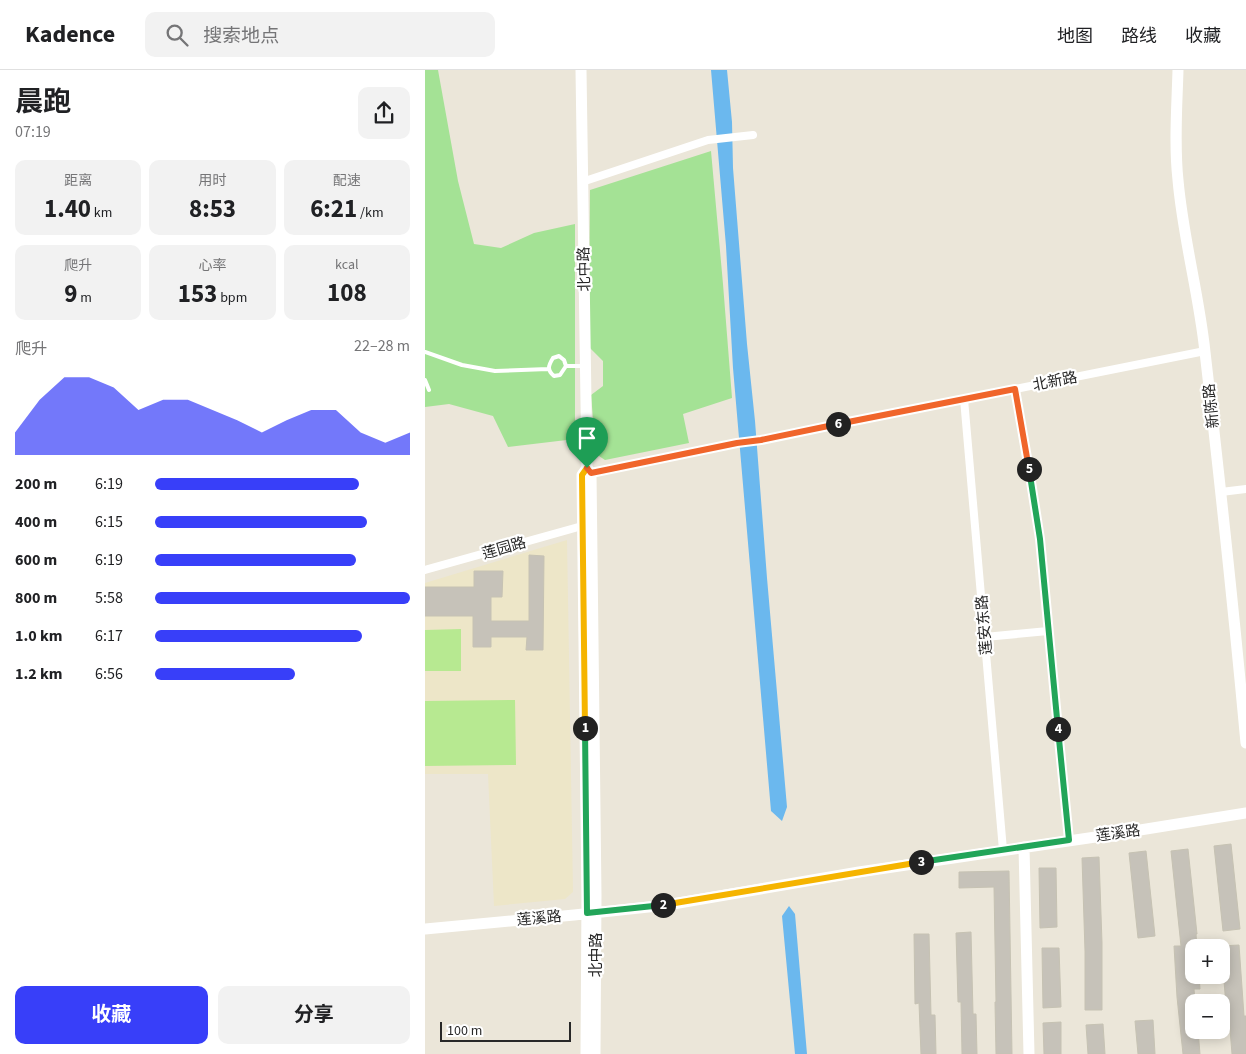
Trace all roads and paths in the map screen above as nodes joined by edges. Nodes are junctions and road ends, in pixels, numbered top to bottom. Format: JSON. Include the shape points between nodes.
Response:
{"nodes":[{"id":1,"x":581,"y":70,"type":"edge"},
{"id":2,"x":1178,"y":70,"type":"edge"},
{"id":3,"x":753,"y":135,"type":"dead end"},
{"id":4,"x":582,"y":182,"type":"junction"},
{"id":5,"x":1205,"y":351,"type":"junction"},
{"id":6,"x":425,"y":352,"type":"edge"},
{"id":7,"x":566,"y":366,"type":"junction"},
{"id":8,"x":585,"y":366,"type":"junction"},
{"id":9,"x":548,"y":369,"type":"junction"},
{"id":10,"x":425,"y":380,"type":"edge"},
{"id":11,"x":1015,"y":389,"type":"junction"},
{"id":12,"x":429,"y":390,"type":"dead end"},
{"id":13,"x":964,"y":399,"type":"junction"},
{"id":14,"x":586,"y":472,"type":"junction"},
{"id":15,"x":1246,"y":489,"type":"edge"},
{"id":16,"x":1221,"y":492,"type":"junction"},
{"id":17,"x":583,"y":526,"type":"junction"},
{"id":18,"x":425,"y":570,"type":"edge"},
{"id":19,"x":1049,"y":630,"type":"junction"},
{"id":20,"x":985,"y":637,"type":"junction"},
{"id":21,"x":1246,"y":743,"type":"edge"},
{"id":22,"x":1246,"y":813,"type":"edge"},
{"id":23,"x":1069,"y":840,"type":"junction"},
{"id":24,"x":1024,"y":847,"type":"junction"},
{"id":25,"x":1003,"y":850,"type":"junction"},
{"id":26,"x":591,"y":913,"type":"junction"},
{"id":27,"x":425,"y":929,"type":"edge"},
{"id":28,"x":586,"y":1054,"type":"edge"},
{"id":29,"x":595,"y":1054,"type":"edge"},
{"id":30,"x":1029,"y":1054,"type":"edge"}],
"edges":[{"from":1,"to":4,"type":"street","name":"北中路"},
{"from":2,"to":5,"type":"street","name":"新陈路","via":[[1177,178]]},
{"from":3,"to":4,"type":"street","via":[[715,138]]},
{"from":4,"to":8,"type":"street","name":"北中路"},
{"from":5,"to":11,"type":"street","name":"北新路"},
{"from":5,"to":16,"type":"street","name":"新陈路"},
{"from":6,"to":9,"type":"lane","via":[[462,365],[495,371]]},
{"from":7,"to":8,"type":"lane"},
{"from":7,"to":9,"type":"lane","via":[[560,375],[554,376]]},
{"from":7,"to":9,"type":"lane","via":[[559,356],[553,358]]},
{"from":8,"to":14,"type":"street","name":"北中路"},
{"from":10,"to":12,"type":"lane"},
{"from":11,"to":13,"type":"street","name":"北新路"},
{"from":11,"to":19,"type":"street","via":[[1037,518]]},
{"from":13,"to":14,"type":"street","name":"北新路"},
{"from":13,"to":20,"type":"street","name":"莲安东路"},
{"from":14,"to":17,"type":"street","name":"北中路"},
{"from":14,"to":26,"type":"street","name":"北中路"},
{"from":15,"to":16,"type":"street"},
{"from":16,"to":21,"type":"street","name":"新陈路"},
{"from":17,"to":18,"type":"street","name":"莲园路"},
{"from":17,"to":26,"type":"street","name":"北中路"},
{"from":19,"to":20,"type":"street"},
{"from":19,"to":23,"type":"street"},
{"from":20,"to":25,"type":"street","name":"莲安东路"},
{"from":22,"to":23,"type":"street","name":"莲溪路"},
{"from":23,"to":24,"type":"street","name":"莲溪路"},
{"from":24,"to":25,"type":"street","name":"莲溪路"},
{"from":24,"to":30,"type":"street"},
{"from":25,"to":26,"type":"street","name":"莲溪路","via":[[667,904]]},
{"from":26,"to":27,"type":"street","name":"莲溪路"},
{"from":26,"to":28,"type":"street","name":"北中路"},
{"from":26,"to":29,"type":"street","name":"北中路"}]}
